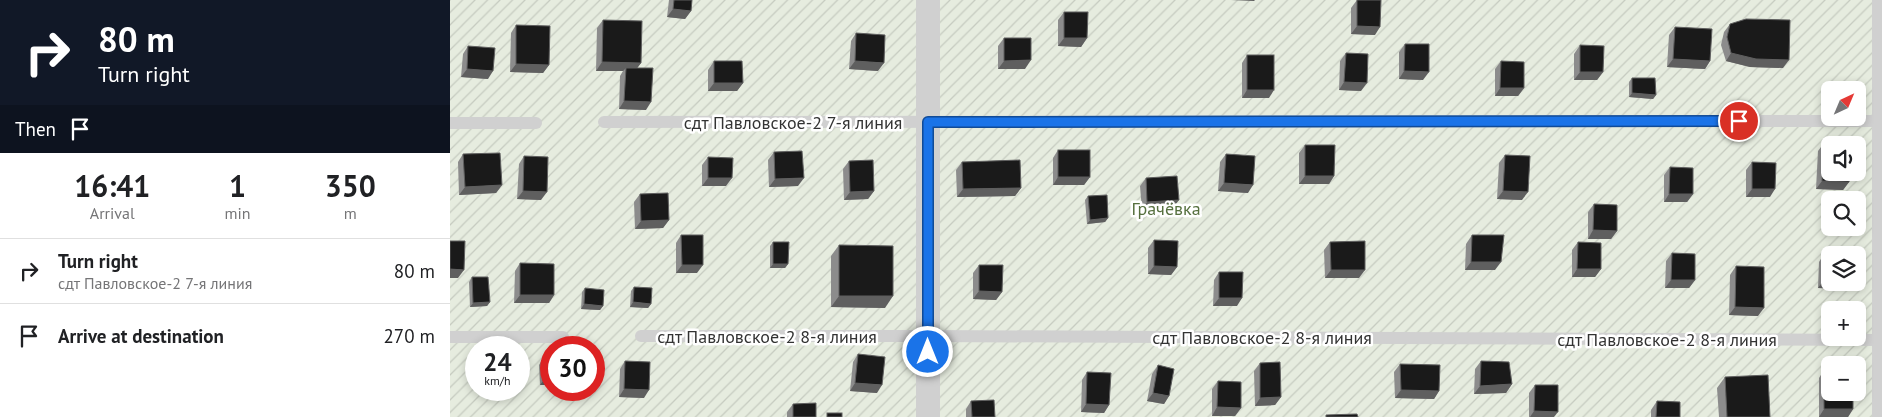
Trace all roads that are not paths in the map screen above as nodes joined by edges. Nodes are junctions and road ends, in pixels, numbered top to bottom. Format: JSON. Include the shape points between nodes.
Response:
{"nodes":[{"id":1,"x":928,"y":0,"type":"edge"},
{"id":2,"x":1878,"y":0,"type":"edge"},
{"id":3,"x":1880,"y":121,"type":"edge"},
{"id":4,"x":604,"y":122,"type":"dead end"},
{"id":5,"x":928,"y":122,"type":"junction"},
{"id":6,"x":450,"y":123,"type":"edge"},
{"id":7,"x":536,"y":123,"type":"dead end"},
{"id":8,"x":540,"y":336,"type":"edge"},
{"id":9,"x":641,"y":336,"type":"dead end"},
{"id":10,"x":928,"y":336,"type":"junction"},
{"id":11,"x":450,"y":337,"type":"edge"},
{"id":12,"x":1880,"y":340,"type":"edge"},
{"id":13,"x":928,"y":417,"type":"edge"},
{"id":14,"x":1878,"y":417,"type":"edge"}],
"edges":[{"from":1,"to":5,"type":"street"},
{"from":2,"to":3,"type":"lane"},
{"from":3,"to":5,"type":"lane","name":"сдт Павловское-2 7-я линия"},
{"from":3,"to":12,"type":"lane"},
{"from":4,"to":5,"type":"lane","name":"сдт Павловское-2 7-я линия"},
{"from":5,"to":10,"type":"street"},
{"from":6,"to":7,"type":"lane"},
{"from":8,"to":11,"type":"lane"},
{"from":9,"to":10,"type":"lane","name":"сдт Павловское-2 8-я линия"},
{"from":10,"to":12,"type":"lane","name":"сдт Павловское-2 8-я линия"},
{"from":10,"to":13,"type":"street"},
{"from":12,"to":14,"type":"lane"}]}
